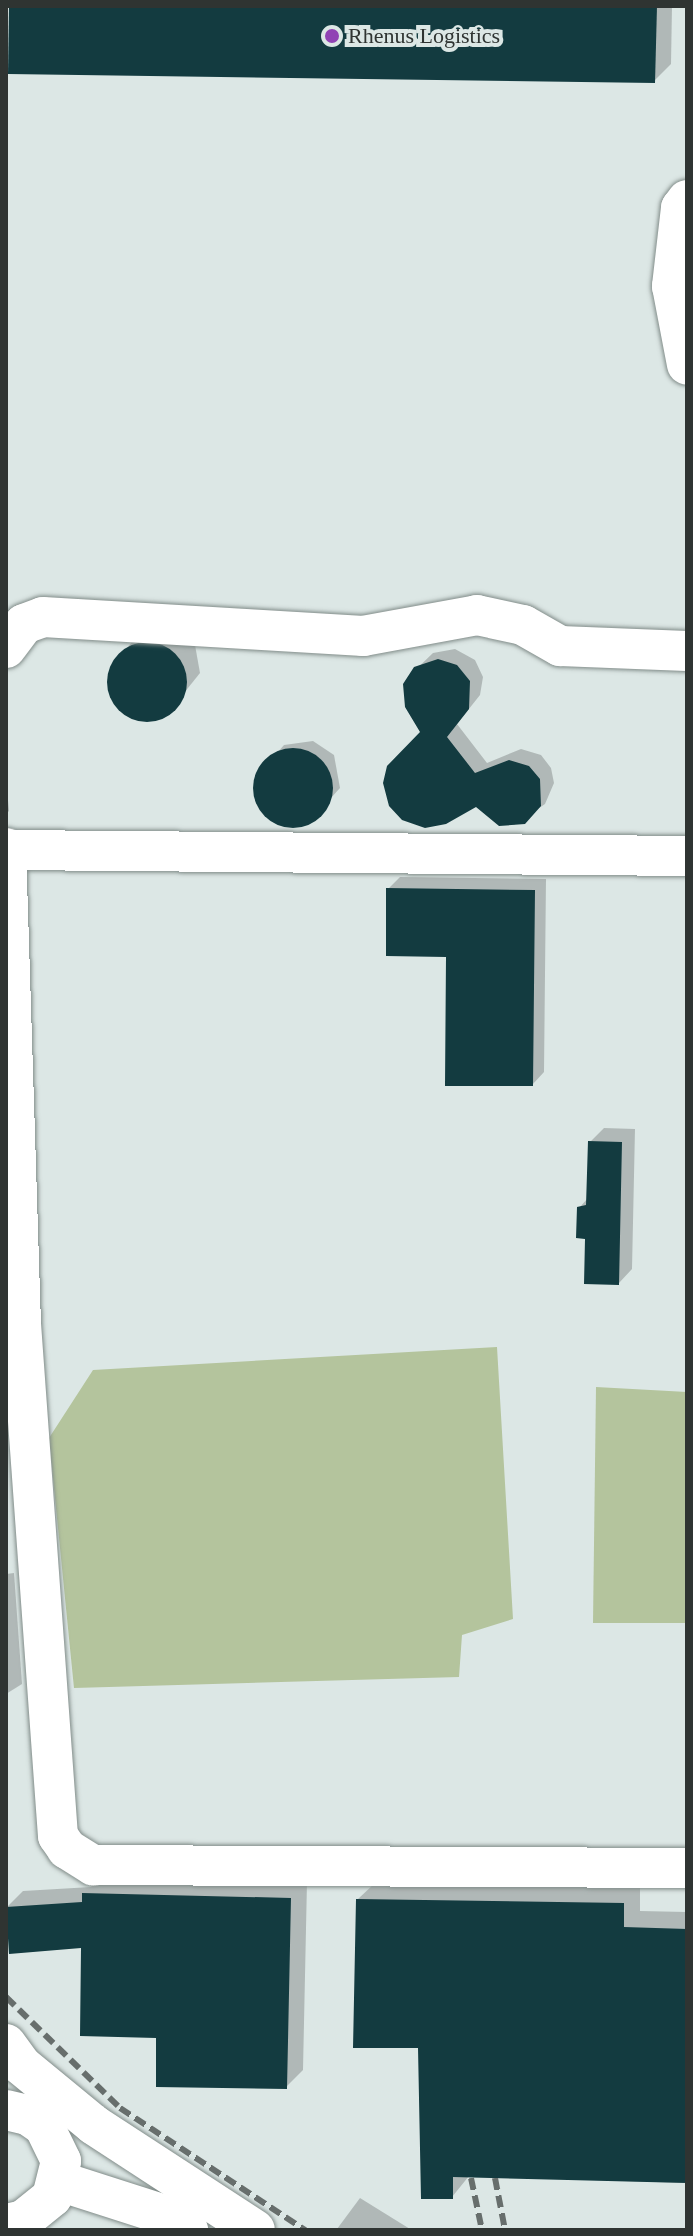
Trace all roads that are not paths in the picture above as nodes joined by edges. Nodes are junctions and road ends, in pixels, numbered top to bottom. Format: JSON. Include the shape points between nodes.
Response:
{"nodes":[{"id":1,"x":687,"y":200,"type":"edge"},
{"id":2,"x":687,"y":365,"type":"edge"},
{"id":3,"x":6,"y":648,"type":"edge"},
{"id":4,"x":687,"y":651,"type":"edge"},
{"id":5,"x":6,"y":849,"type":"edge"},
{"id":6,"x":687,"y":856,"type":"edge"},
{"id":7,"x":687,"y":1868,"type":"edge"},
{"id":8,"x":6,"y":2044,"type":"edge"},
{"id":9,"x":6,"y":2110,"type":"edge"},
{"id":10,"x":59,"y":2181,"type":"junction"},
{"id":11,"x":16,"y":2225,"type":"edge"},
{"id":12,"x":188,"y":2230,"type":"edge"},
{"id":13,"x":255,"y":2230,"type":"edge"}],
"edges":[{"from":1,"to":2,"type":"street","via":[[681,208],[672,286]]},
{"from":3,"to":4,"type":"street","via":[[24,624],[43,617],[363,636],[477,615],[523,625],[560,646]]},
{"from":5,"to":6,"type":"street"},
{"from":5,"to":7,"type":"street","via":[[21,1324],[58,1836],[67,1849],[93,1865]]},
{"from":8,"to":13,"type":"street","via":[[21,2065],[94,2125]]},
{"from":9,"to":10,"type":"street","via":[[44,2126],[61,2161]]},
{"from":10,"to":11,"type":"street","via":[[52,2197]]},
{"from":10,"to":12,"type":"street","via":[[162,2214]]}]}
